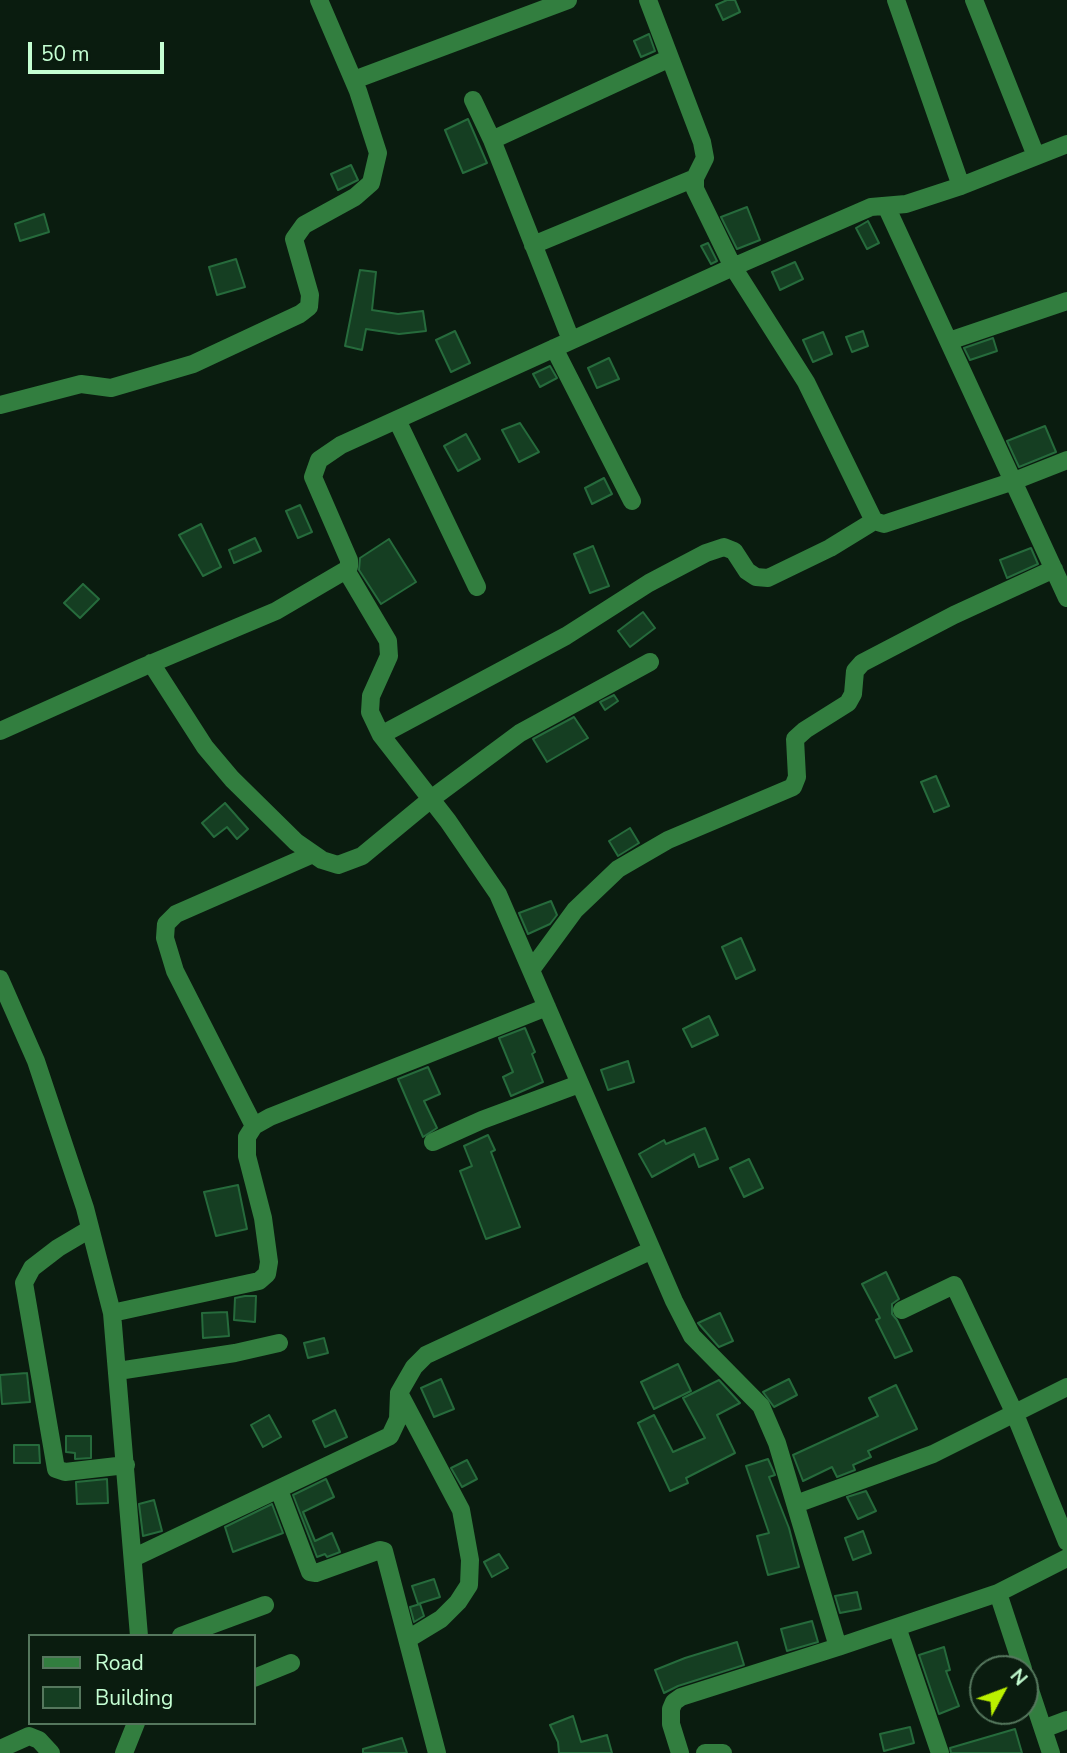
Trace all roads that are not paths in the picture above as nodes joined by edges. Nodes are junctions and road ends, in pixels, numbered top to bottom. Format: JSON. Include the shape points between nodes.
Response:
{"nodes":[{"id":1,"x":319,"y":0,"type":"edge"},
{"id":2,"x":568,"y":0,"type":"edge"},
{"id":3,"x":648,"y":0,"type":"edge"},
{"id":4,"x":896,"y":0,"type":"edge"},
{"id":5,"x":974,"y":0,"type":"edge"},
{"id":6,"x":670,"y":58,"type":"junction"},
{"id":7,"x":354,"y":80,"type":"junction"},
{"id":8,"x":473,"y":100,"type":"dead end"},
{"id":9,"x":492,"y":140,"type":"junction"},
{"id":10,"x":1067,"y":144,"type":"edge"},
{"id":11,"x":1036,"y":156,"type":"junction"},
{"id":12,"x":695,"y":178,"type":"junction"},
{"id":13,"x":961,"y":186,"type":"junction"},
{"id":14,"x":886,"y":205,"type":"junction"},
{"id":15,"x":533,"y":245,"type":"junction"},
{"id":16,"x":733,"y":267,"type":"junction"},
{"id":17,"x":1067,"y":302,"type":"edge"},
{"id":18,"x":949,"y":341,"type":"junction"},
{"id":19,"x":563,"y":344,"type":"junction"},
{"id":20,"x":0,"y":405,"type":"edge"},
{"id":21,"x":397,"y":420,"type":"junction"},
{"id":22,"x":1067,"y":460,"type":"edge"},
{"id":23,"x":1014,"y":481,"type":"junction"},
{"id":24,"x":632,"y":501,"type":"dead end"},
{"id":25,"x":874,"y":520,"type":"junction"},
{"id":26,"x":1054,"y":569,"type":"junction"},
{"id":27,"x":346,"y":570,"type":"junction"},
{"id":28,"x":477,"y":587,"type":"dead end"},
{"id":29,"x":1067,"y":598,"type":"edge"},
{"id":30,"x":650,"y":662,"type":"dead end"},
{"id":31,"x":151,"y":663,"type":"junction"},
{"id":32,"x":0,"y":731,"type":"edge"},
{"id":33,"x":381,"y":735,"type":"junction"},
{"id":34,"x":431,"y":799,"type":"junction"},
{"id":35,"x":313,"y":854,"type":"junction"},
{"id":36,"x":531,"y":970,"type":"junction"},
{"id":37,"x":0,"y":978,"type":"edge"},
{"id":38,"x":547,"y":1007,"type":"junction"},
{"id":39,"x":579,"y":1084,"type":"junction"},
{"id":40,"x":254,"y":1126,"type":"junction"},
{"id":41,"x":433,"y":1142,"type":"dead end"},
{"id":42,"x":90,"y":1229,"type":"junction"},
{"id":43,"x":652,"y":1250,"type":"junction"},
{"id":44,"x":902,"y":1310,"type":"dead end"},
{"id":45,"x":112,"y":1312,"type":"junction"},
{"id":46,"x":279,"y":1343,"type":"dead end"},
{"id":47,"x":118,"y":1371,"type":"junction"},
{"id":48,"x":1067,"y":1387,"type":"edge"},
{"id":49,"x":399,"y":1393,"type":"junction"},
{"id":50,"x":1014,"y":1412,"type":"junction"},
{"id":51,"x":125,"y":1465,"type":"junction"},
{"id":52,"x":279,"y":1490,"type":"junction"},
{"id":53,"x":796,"y":1504,"type":"junction"},
{"id":54,"x":1067,"y":1542,"type":"edge"},
{"id":55,"x":133,"y":1558,"type":"junction"},
{"id":56,"x":1067,"y":1558,"type":"edge"},
{"id":57,"x":998,"y":1593,"type":"junction"},
{"id":58,"x":265,"y":1605,"type":"dead end"},
{"id":59,"x":897,"y":1627,"type":"junction"},
{"id":60,"x":139,"y":1634,"type":"edge"},
{"id":61,"x":186,"y":1634,"type":"edge"},
{"id":62,"x":408,"y":1639,"type":"junction"},
{"id":63,"x":838,"y":1647,"type":"junction"},
{"id":64,"x":1018,"y":1655,"type":"edge"},
{"id":65,"x":291,"y":1662,"type":"dead end"},
{"id":66,"x":256,"y":1677,"type":"edge"},
{"id":67,"x":1039,"y":1717,"type":"edge"},
{"id":68,"x":1067,"y":1720,"type":"edge"},
{"id":69,"x":140,"y":1725,"type":"edge"},
{"id":70,"x":1043,"y":1729,"type":"junction"},
{"id":71,"x":0,"y":1749,"type":"edge"},
{"id":72,"x":126,"y":1752,"type":"edge"},
{"id":73,"x":51,"y":1753,"type":"edge"},
{"id":74,"x":437,"y":1753,"type":"edge"},
{"id":75,"x":680,"y":1753,"type":"edge"},
{"id":76,"x":705,"y":1753,"type":"edge"},
{"id":77,"x":723,"y":1753,"type":"edge"},
{"id":78,"x":940,"y":1753,"type":"edge"},
{"id":79,"x":1051,"y":1753,"type":"edge"}],
"edges":[{"from":1,"to":7,"type":"street"},
{"from":2,"to":7,"type":"street"},
{"from":3,"to":6,"type":"street"},
{"from":4,"to":13,"type":"street"},
{"from":5,"to":11,"type":"street"},
{"from":6,"to":9,"type":"street"},
{"from":6,"to":12,"type":"street","via":[[704,150],[705,159]]},
{"from":7,"to":20,"type":"street","via":[[377,153],[371,183],[304,225],[294,239],[310,295],[309,307],[193,364],[111,387],[81,384]]},
{"from":8,"to":9,"type":"street"},
{"from":9,"to":15,"type":"street"},
{"from":10,"to":11,"type":"street"},
{"from":11,"to":13,"type":"street"},
{"from":12,"to":15,"type":"street"},
{"from":12,"to":16,"type":"street","via":[[695,189]]},
{"from":13,"to":14,"type":"street","via":[[906,204]]},
{"from":14,"to":16,"type":"street","via":[[871,207]]},
{"from":14,"to":18,"type":"street"},
{"from":15,"to":19,"type":"street"},
{"from":16,"to":19,"type":"street"},
{"from":16,"to":25,"type":"street","via":[[806,382]]},
{"from":17,"to":18,"type":"street"},
{"from":18,"to":23,"type":"street"},
{"from":19,"to":21,"type":"street"},
{"from":19,"to":24,"type":"street"},
{"from":21,"to":27,"type":"street","via":[[341,445],[316,465],[313,477],[349,560]]},
{"from":21,"to":28,"type":"street"},
{"from":22,"to":23,"type":"street"},
{"from":23,"to":25,"type":"street","via":[[884,524]]},
{"from":23,"to":26,"type":"street"},
{"from":25,"to":33,"type":"street","via":[[768,578],[747,571],[734,551],[724,547],[706,553],[566,636]]},
{"from":26,"to":29,"type":"street"},
{"from":26,"to":36,"type":"street","via":[[862,663],[855,671],[848,703],[795,739],[797,777],[793,787],[668,840],[618,869],[575,910]]},
{"from":27,"to":31,"type":"street","via":[[276,611]]},
{"from":27,"to":33,"type":"street","via":[[388,641],[389,656],[370,704]]},
{"from":30,"to":34,"type":"street","via":[[520,733]]},
{"from":31,"to":32,"type":"street"},
{"from":31,"to":35,"type":"street","via":[[205,747],[232,779]]},
{"from":33,"to":34,"type":"street"},
{"from":34,"to":35,"type":"street","via":[[362,856],[338,865]]},
{"from":34,"to":36,"type":"street","via":[[498,894]]},
{"from":35,"to":40,"type":"street","via":[[176,914],[166,925],[175,971]]},
{"from":36,"to":38,"type":"street"},
{"from":37,"to":42,"type":"street","via":[[36,1060]]},
{"from":38,"to":39,"type":"street"},
{"from":38,"to":40,"type":"street"},
{"from":39,"to":41,"type":"street"},
{"from":39,"to":43,"type":"street"},
{"from":40,"to":45,"type":"street","via":[[247,1137],[247,1156],[263,1218],[267,1273],[259,1281]]},
{"from":42,"to":45,"type":"street"},
{"from":42,"to":51,"type":"street","via":[[32,1268],[24,1283],[56,1469],[65,1472]]},
{"from":43,"to":49,"type":"street","via":[[426,1355]]},
{"from":43,"to":53,"type":"street","via":[[692,1336],[761,1406]]},
{"from":44,"to":50,"type":"street","via":[[954,1285]]},
{"from":45,"to":47,"type":"street"},
{"from":46,"to":47,"type":"street"},
{"from":47,"to":51,"type":"street"},
{"from":48,"to":50,"type":"street"},
{"from":49,"to":52,"type":"street","via":[[398,1419],[390,1436]]},
{"from":49,"to":62,"type":"street","via":[[461,1510],[470,1560],[469,1585],[458,1602],[441,1619]]},
{"from":50,"to":53,"type":"street","via":[[933,1454]]},
{"from":50,"to":54,"type":"street"},
{"from":51,"to":55,"type":"street"},
{"from":52,"to":55,"type":"street"},
{"from":52,"to":62,"type":"street","via":[[310,1572],[384,1551]]},
{"from":53,"to":63,"type":"street"},
{"from":55,"to":60,"type":"street"},
{"from":56,"to":57,"type":"street"},
{"from":57,"to":59,"type":"street"},
{"from":57,"to":64,"type":"street"},
{"from":58,"to":61,"type":"street"},
{"from":59,"to":63,"type":"street"},
{"from":59,"to":78,"type":"street"},
{"from":62,"to":74,"type":"street"},
{"from":63,"to":75,"type":"street","via":[[681,1697],[671,1709]]},
{"from":65,"to":66,"type":"street"},
{"from":67,"to":70,"type":"street"},
{"from":68,"to":70,"type":"street"},
{"from":69,"to":72,"type":"street"},
{"from":70,"to":79,"type":"street"},
{"from":71,"to":73,"type":"street","via":[[29,1736]]},
{"from":76,"to":77,"type":"street"}]}
